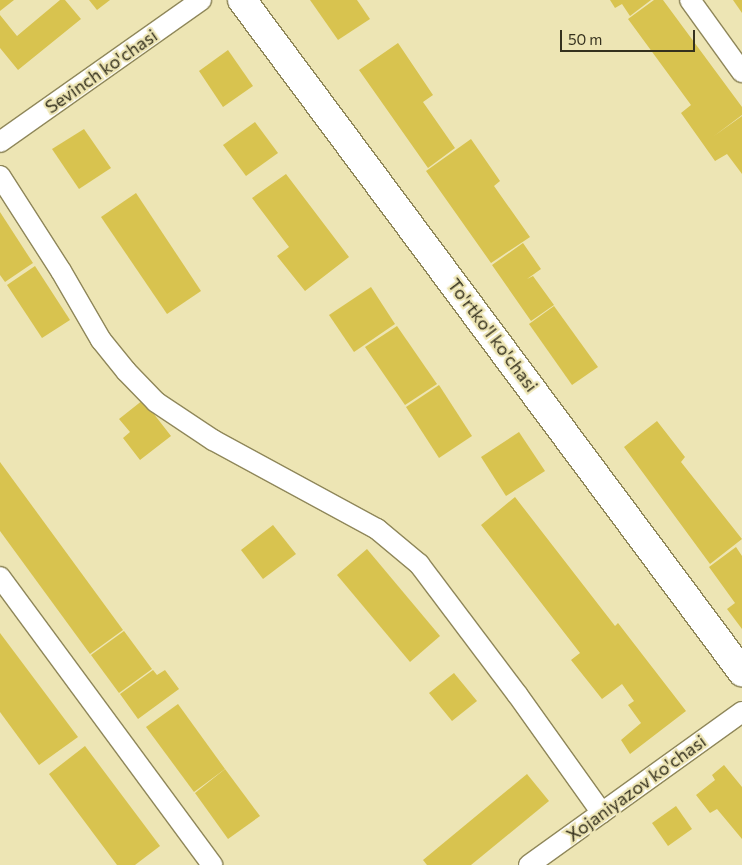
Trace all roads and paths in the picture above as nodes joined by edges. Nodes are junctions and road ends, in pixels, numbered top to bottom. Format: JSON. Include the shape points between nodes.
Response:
{"nodes":[{"id":1,"x":201,"y":0,"type":"edge"},
{"id":2,"x":242,"y":0,"type":"edge"},
{"id":3,"x":690,"y":0,"type":"edge"},
{"id":4,"x":742,"y":72,"type":"edge"},
{"id":5,"x":2,"y":136,"type":"edge"},
{"id":6,"x":0,"y":176,"type":"edge"},
{"id":7,"x":0,"y":577,"type":"edge"},
{"id":8,"x":742,"y":672,"type":"edge"},
{"id":9,"x":742,"y":712,"type":"edge"},
{"id":10,"x":602,"y":812,"type":"junction"},
{"id":11,"x":212,"y":865,"type":"edge"},
{"id":12,"x":529,"y":865,"type":"edge"}],
"edges":[{"from":1,"to":5,"type":"street","name":"Sevinch ko'chasi"},
{"from":2,"to":8,"type":"street","name":"To'rtko'l ko'chasi"},
{"from":3,"to":4,"type":"street"},
{"from":6,"to":10,"type":"street","via":[[61,271],[100,340],[126,371],[156,402],[213,440],[377,529],[419,564]]},
{"from":7,"to":11,"type":"street"},
{"from":9,"to":10,"type":"street","name":"Xojaniyazov ko'chasi"},
{"from":10,"to":12,"type":"street","name":"Xojaniyazov ko'chasi"}]}
